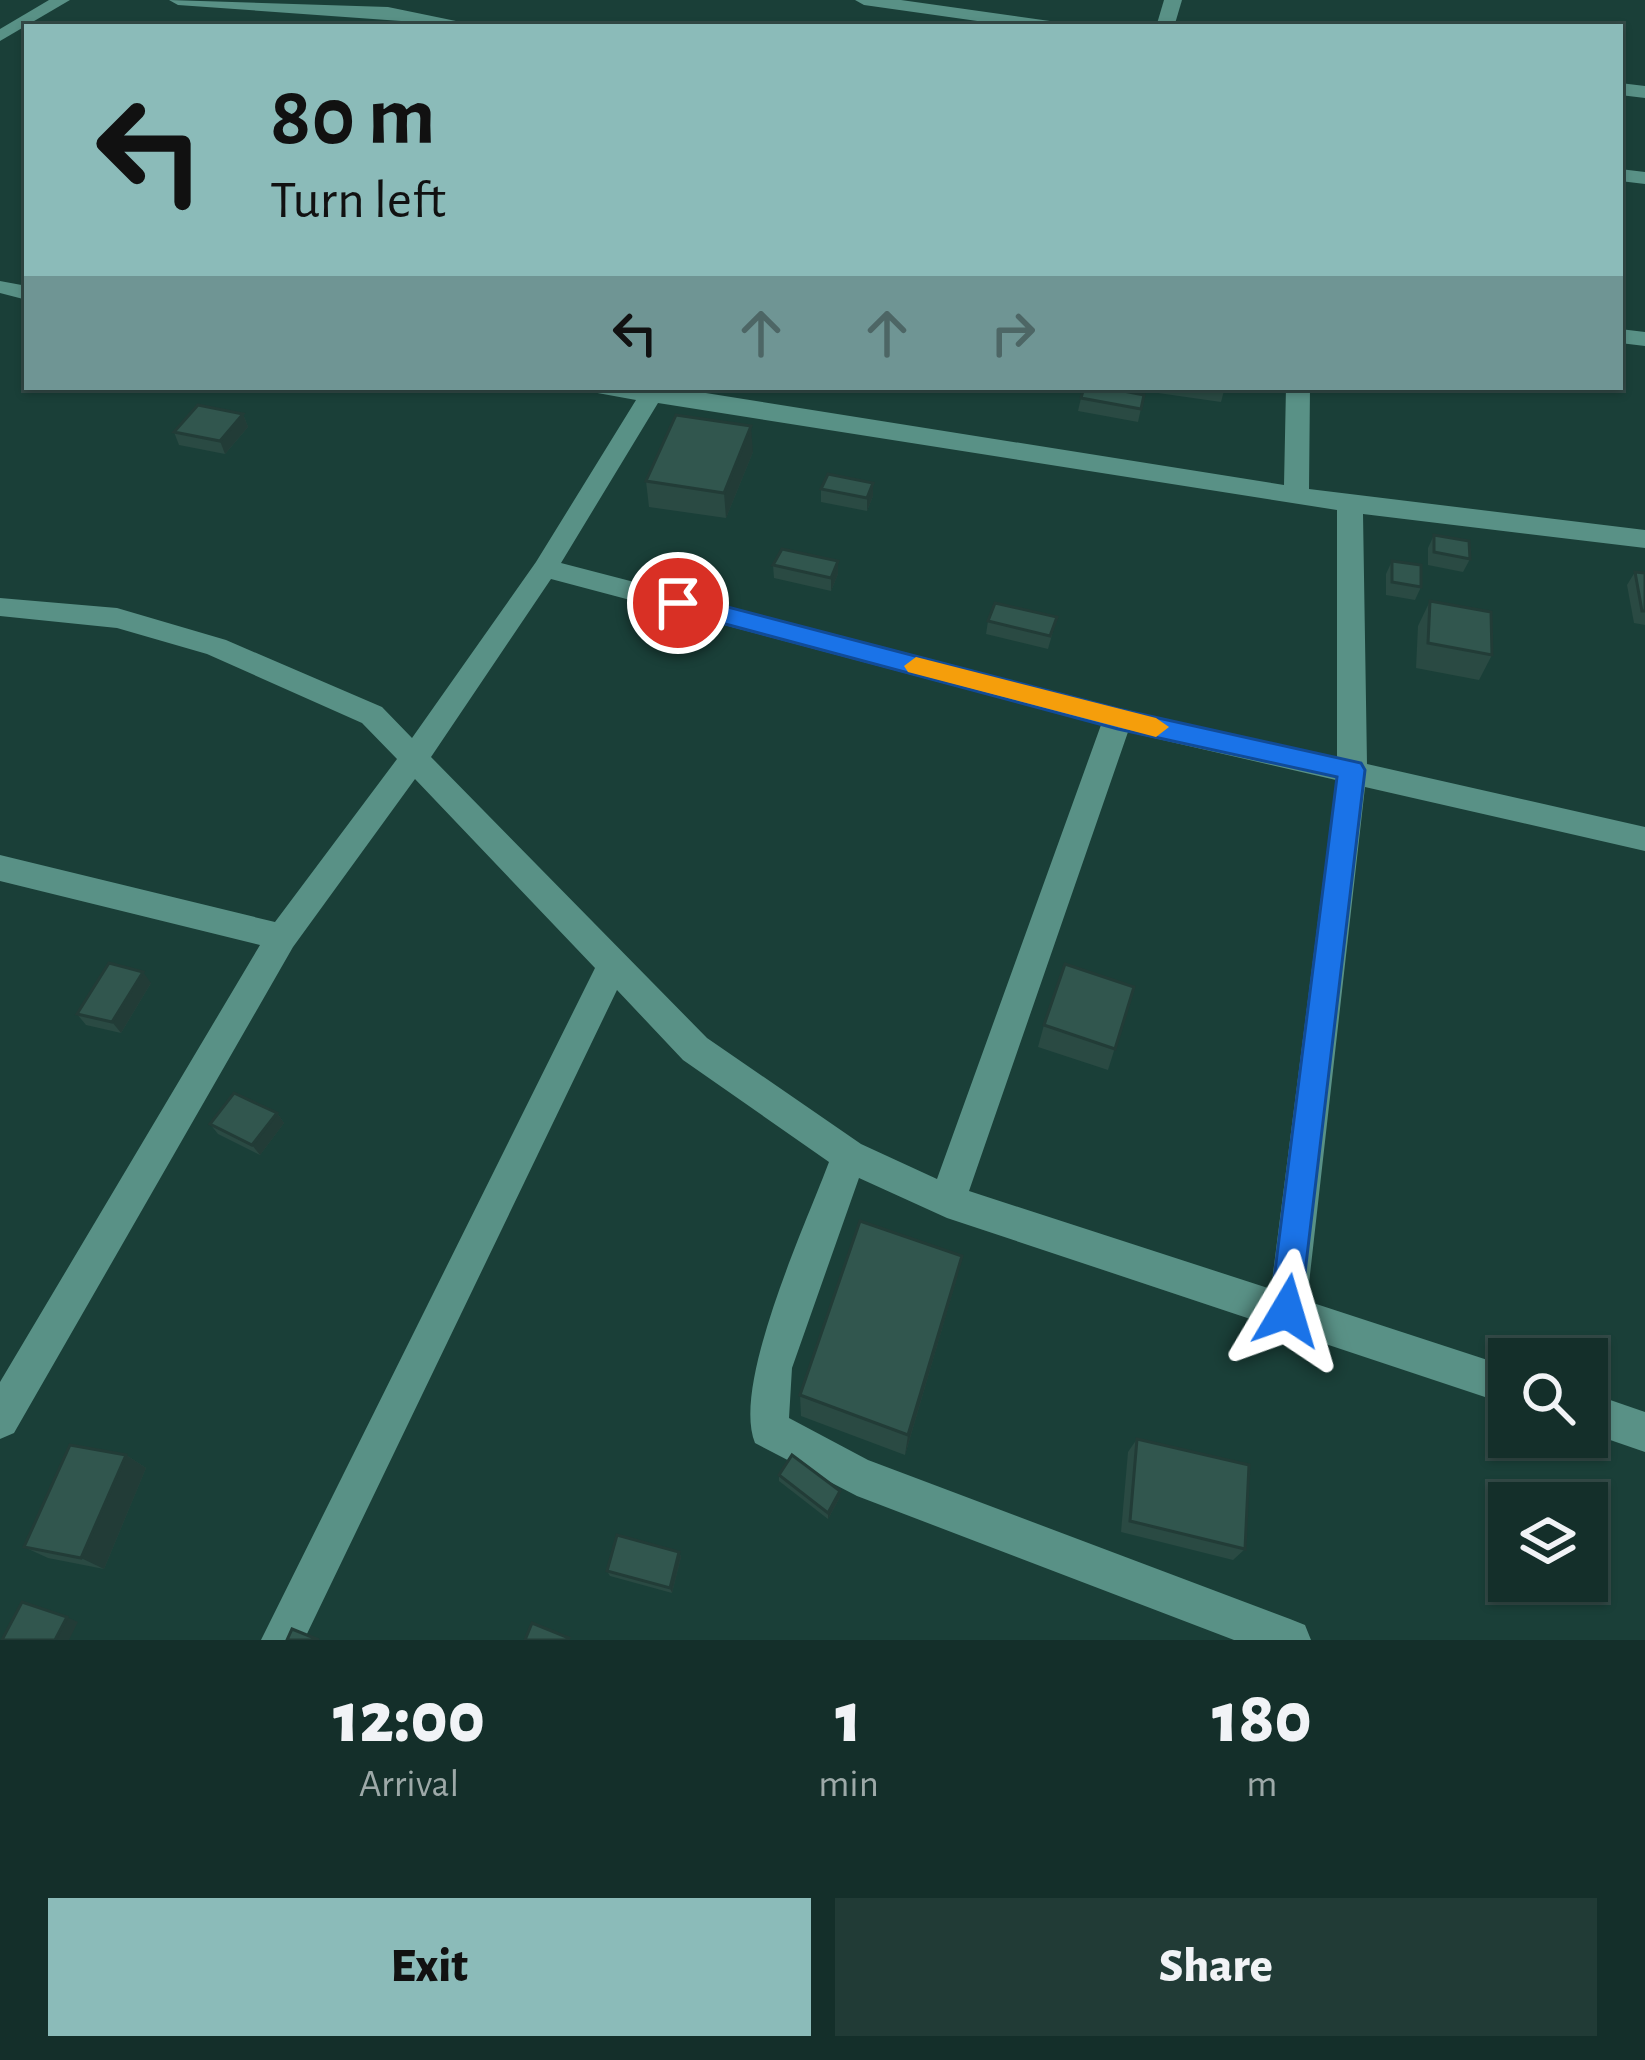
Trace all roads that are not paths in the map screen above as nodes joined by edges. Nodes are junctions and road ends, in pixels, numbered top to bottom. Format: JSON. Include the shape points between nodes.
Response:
{"nodes":[{"id":1,"x":61,"y":0,"type":"edge"},
{"id":2,"x":178,"y":0,"type":"edge"},
{"id":3,"x":406,"y":0,"type":"edge"},
{"id":4,"x":864,"y":0,"type":"edge"},
{"id":5,"x":388,"y":12,"type":"junction"},
{"id":6,"x":954,"y":20,"type":"edge"},
{"id":7,"x":373,"y":24,"type":"edge"},
{"id":8,"x":458,"y":24,"type":"edge"},
{"id":9,"x":1013,"y":24,"type":"edge"},
{"id":10,"x":0,"y":37,"type":"edge"},
{"id":11,"x":654,"y":390,"type":"edge"},
{"id":12,"x":1298,"y":390,"type":"edge"},
{"id":13,"x":1296,"y":495,"type":"junction"},
{"id":14,"x":1351,"y":504,"type":"junction"},
{"id":15,"x":1645,"y":539,"type":"edge"},
{"id":16,"x":545,"y":568,"type":"junction"},
{"id":17,"x":0,"y":607,"type":"edge"},
{"id":18,"x":1118,"y":719,"type":"junction"},
{"id":19,"x":412,"y":761,"type":"junction"},
{"id":20,"x":1352,"y":770,"type":"junction"},
{"id":21,"x":1645,"y":839,"type":"edge"},
{"id":22,"x":0,"y":868,"type":"edge"},
{"id":23,"x":282,"y":937,"type":"junction"},
{"id":24,"x":613,"y":965,"type":"junction"},
{"id":25,"x":849,"y":1156,"type":"junction"},
{"id":26,"x":947,"y":1201,"type":"junction"},
{"id":27,"x":1287,"y":1311,"type":"junction"},
{"id":28,"x":1488,"y":1379,"type":"edge"},
{"id":29,"x":0,"y":1418,"type":"edge"},
{"id":30,"x":1608,"y":1419,"type":"edge"},
{"id":31,"x":1645,"y":1432,"type":"edge"},
{"id":32,"x":282,"y":1640,"type":"edge"},
{"id":33,"x":1290,"y":1640,"type":"edge"}],
"edges":[{"from":1,"to":10,"type":"street"},
{"from":2,"to":5,"type":"street"},
{"from":3,"to":5,"type":"street"},
{"from":4,"to":6,"type":"street"},
{"from":5,"to":7,"type":"street"},
{"from":5,"to":8,"type":"street"},
{"from":6,"to":9,"type":"street"},
{"from":11,"to":13,"type":"street"},
{"from":11,"to":16,"type":"street"},
{"from":12,"to":13,"type":"street"},
{"from":13,"to":14,"type":"street"},
{"from":14,"to":15,"type":"street"},
{"from":14,"to":20,"type":"street"},
{"from":16,"to":18,"type":"street"},
{"from":16,"to":19,"type":"street"},
{"from":17,"to":19,"type":"street","via":[[117,618],[216,646],[372,715]]},
{"from":18,"to":20,"type":"street"},
{"from":18,"to":26,"type":"street"},
{"from":19,"to":23,"type":"street"},
{"from":19,"to":24,"type":"street"},
{"from":20,"to":21,"type":"street"},
{"from":20,"to":27,"type":"street"},
{"from":22,"to":23,"type":"street"},
{"from":23,"to":29,"type":"street"},
{"from":24,"to":25,"type":"street","via":[[695,1049]]},
{"from":24,"to":32,"type":"street"},
{"from":25,"to":26,"type":"street"},
{"from":25,"to":33,"type":"street","via":[[772,1368],[769,1429],[857,1476]]},
{"from":26,"to":27,"type":"street"},
{"from":27,"to":28,"type":"street"},
{"from":30,"to":31,"type":"street"}]}
